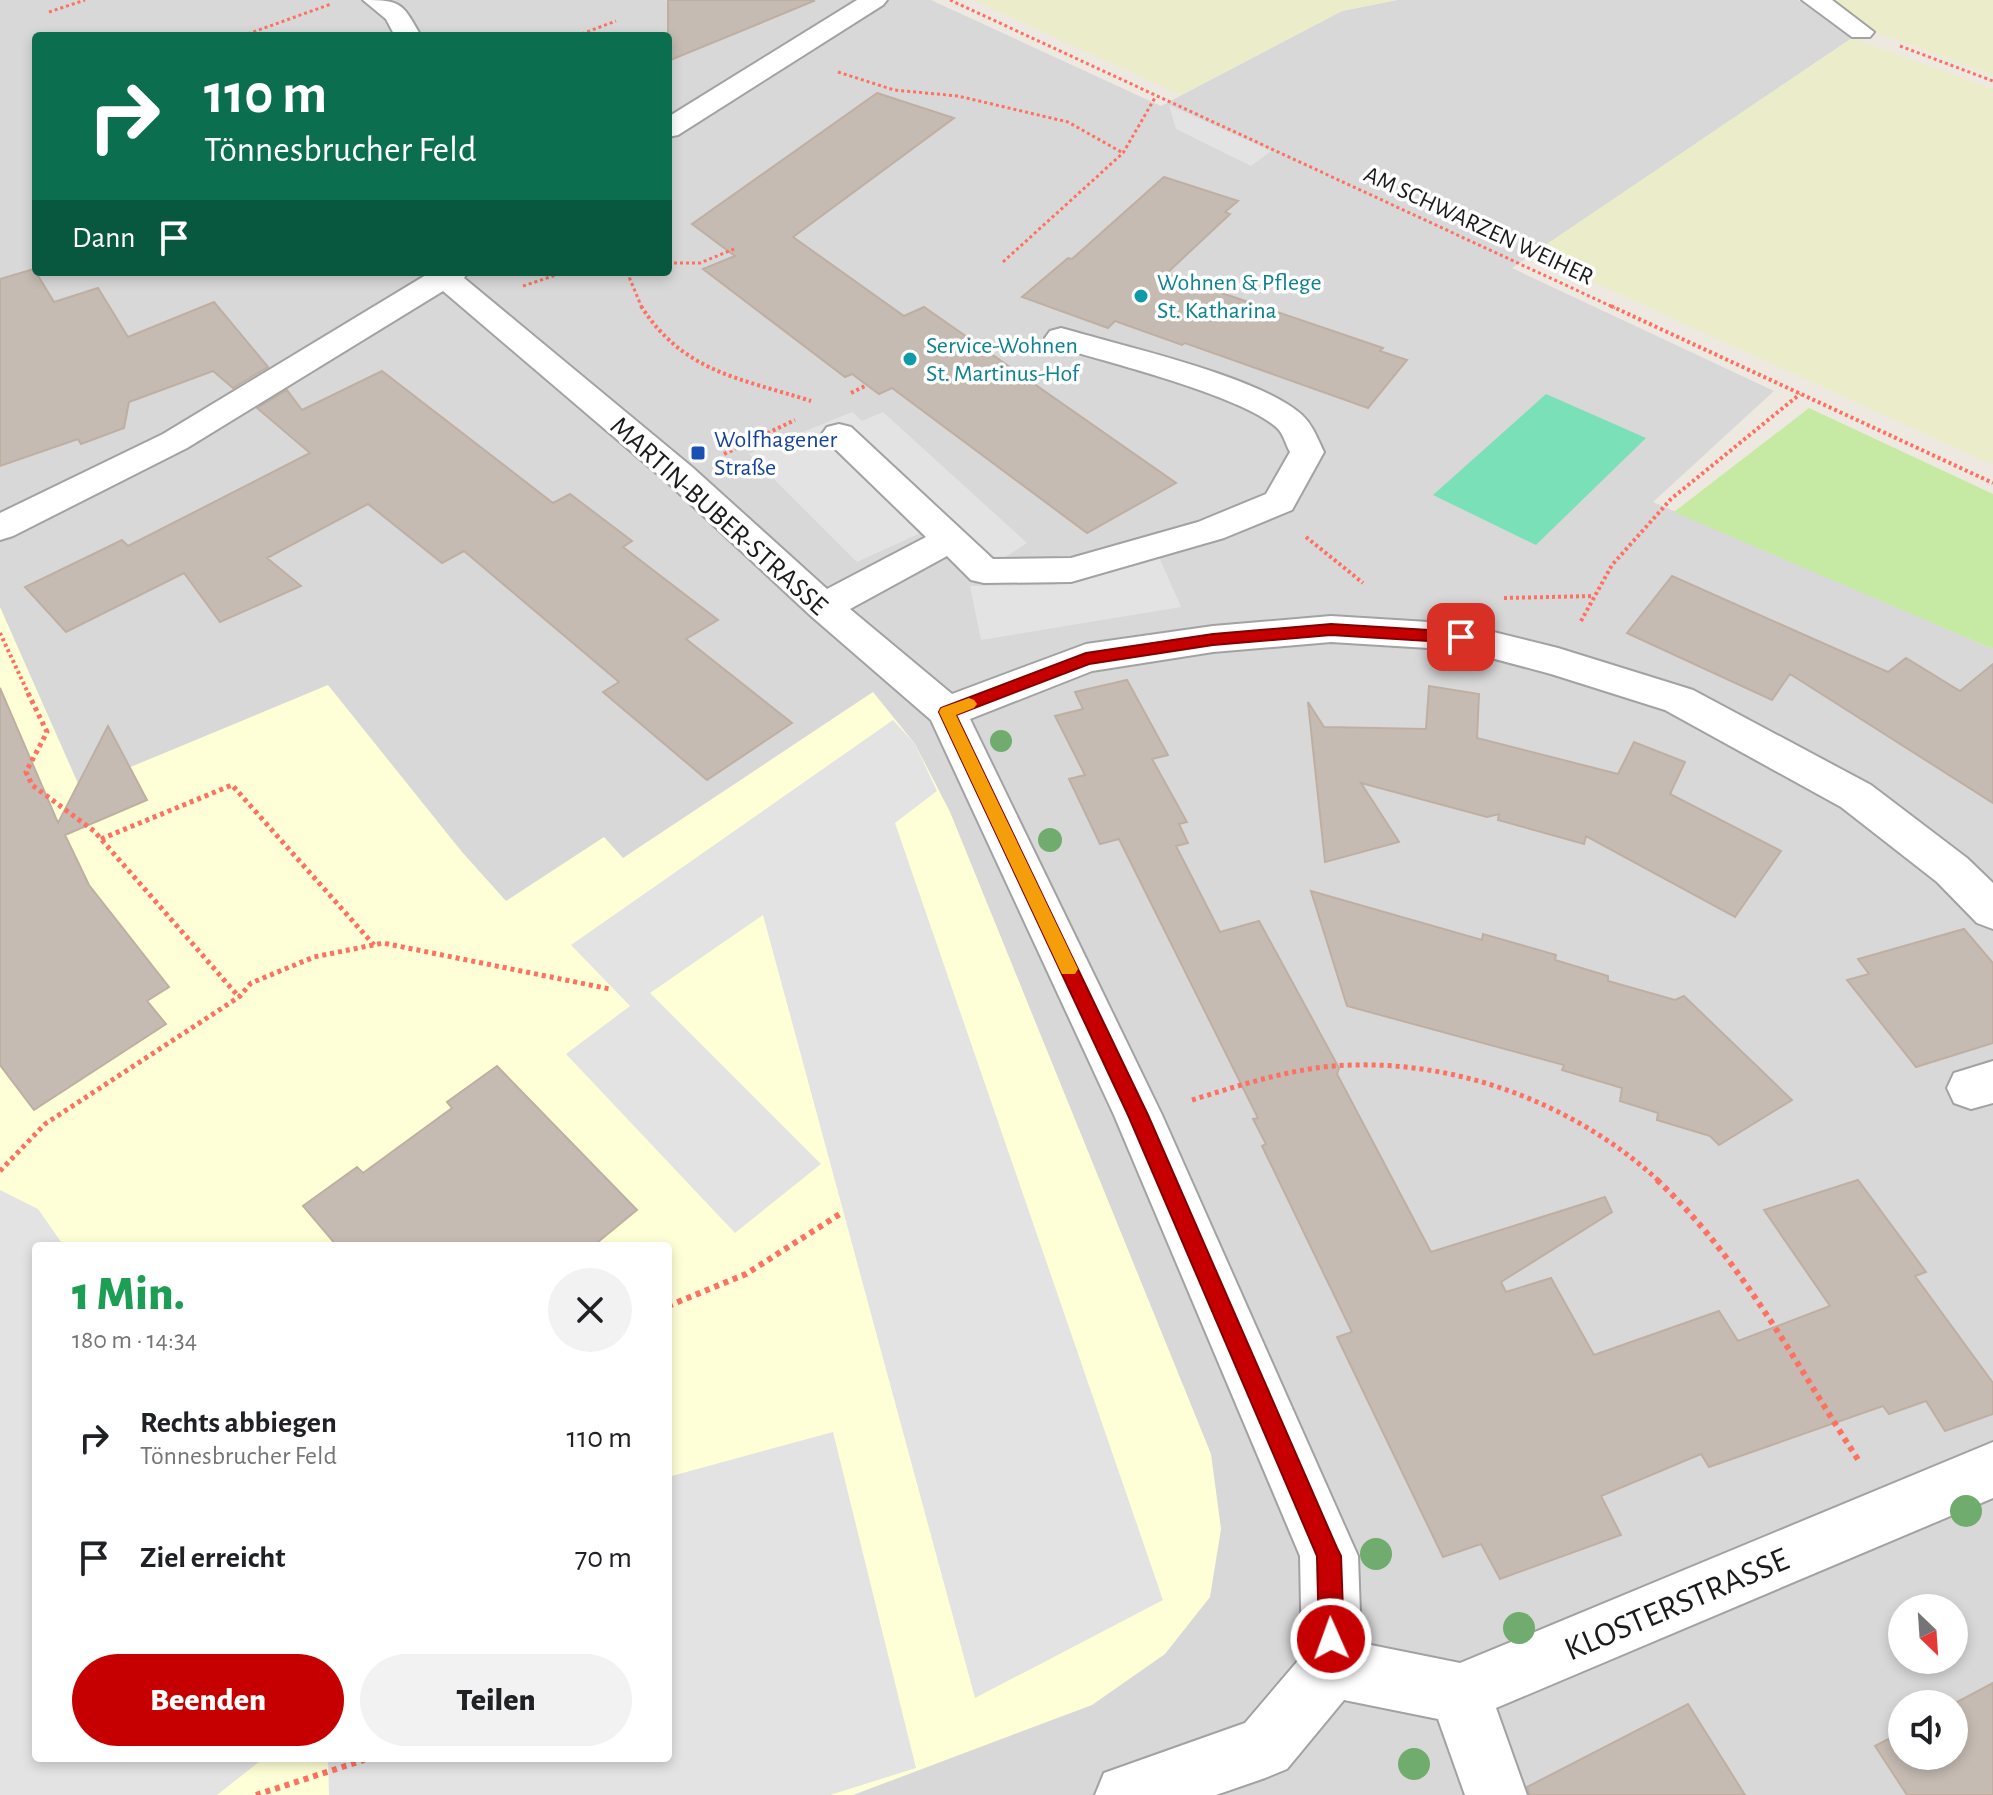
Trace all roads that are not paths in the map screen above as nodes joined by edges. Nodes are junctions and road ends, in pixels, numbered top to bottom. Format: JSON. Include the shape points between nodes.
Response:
{"nodes":[{"id":1,"x":376,"y":0,"type":"edge"},
{"id":2,"x":874,"y":0,"type":"edge"},
{"id":3,"x":1815,"y":0,"type":"edge"},
{"id":4,"x":406,"y":32,"type":"edge"},
{"id":5,"x":1861,"y":32,"type":"road end"},
{"id":6,"x":672,"y":126,"type":"edge"},
{"id":7,"x":442,"y":276,"type":"edge"},
{"id":8,"x":447,"y":276,"type":"edge"},
{"id":9,"x":1061,"y":338,"type":"dead end"},
{"id":10,"x":839,"y":434,"type":"dead end"},
{"id":11,"x":0,"y":528,"type":"edge"},
{"id":12,"x":950,"y":539,"type":"junction"},
{"id":13,"x":824,"y":607,"type":"junction"},
{"id":14,"x":947,"y":712,"type":"junction"},
{"id":15,"x":1993,"y":911,"type":"edge"},
{"id":16,"x":1993,"y":1470,"type":"edge"},
{"id":17,"x":1332,"y":1667,"type":"junction"},
{"id":18,"x":1460,"y":1693,"type":"junction"},
{"id":19,"x":1126,"y":1795,"type":"edge"},
{"id":20,"x":1496,"y":1795,"type":"edge"}],
"edges":[{"from":1,"to":4,"type":"street","via":[[396,15]]},
{"from":2,"to":6,"type":"street"},
{"from":3,"to":5,"type":"street"},
{"from":7,"to":11,"type":"street","via":[[175,441]]},
{"from":8,"to":13,"type":"street","name":"MARTIN-BUBER-STRASSE","via":[[680,475]]},
{"from":9,"to":12,"type":"street","via":[[1264,406],[1292,424],[1307,452],[1279,502],[1211,530],[1071,570],[984,571]]},
{"from":10,"to":12,"type":"street"},
{"from":12,"to":13,"type":"street"},
{"from":13,"to":14,"type":"street","name":"MARTIN-BUBER-STRASSE"},
{"from":14,"to":15,"type":"street","via":[[1086,658],[1213,639],[1316,631],[1461,637],[1679,700],[1856,796],[1952,870]]},
{"from":14,"to":17,"type":"street","name":"MARTIN-BUBER-STRASSE","via":[[1138,1115],[1329,1556]]},
{"from":16,"to":18,"type":"street","name":"KLOSTERSTRASSE"},
{"from":17,"to":18,"type":"street"},
{"from":17,"to":19,"type":"street","via":[[1265,1747]]},
{"from":18,"to":20,"type":"street"}]}
